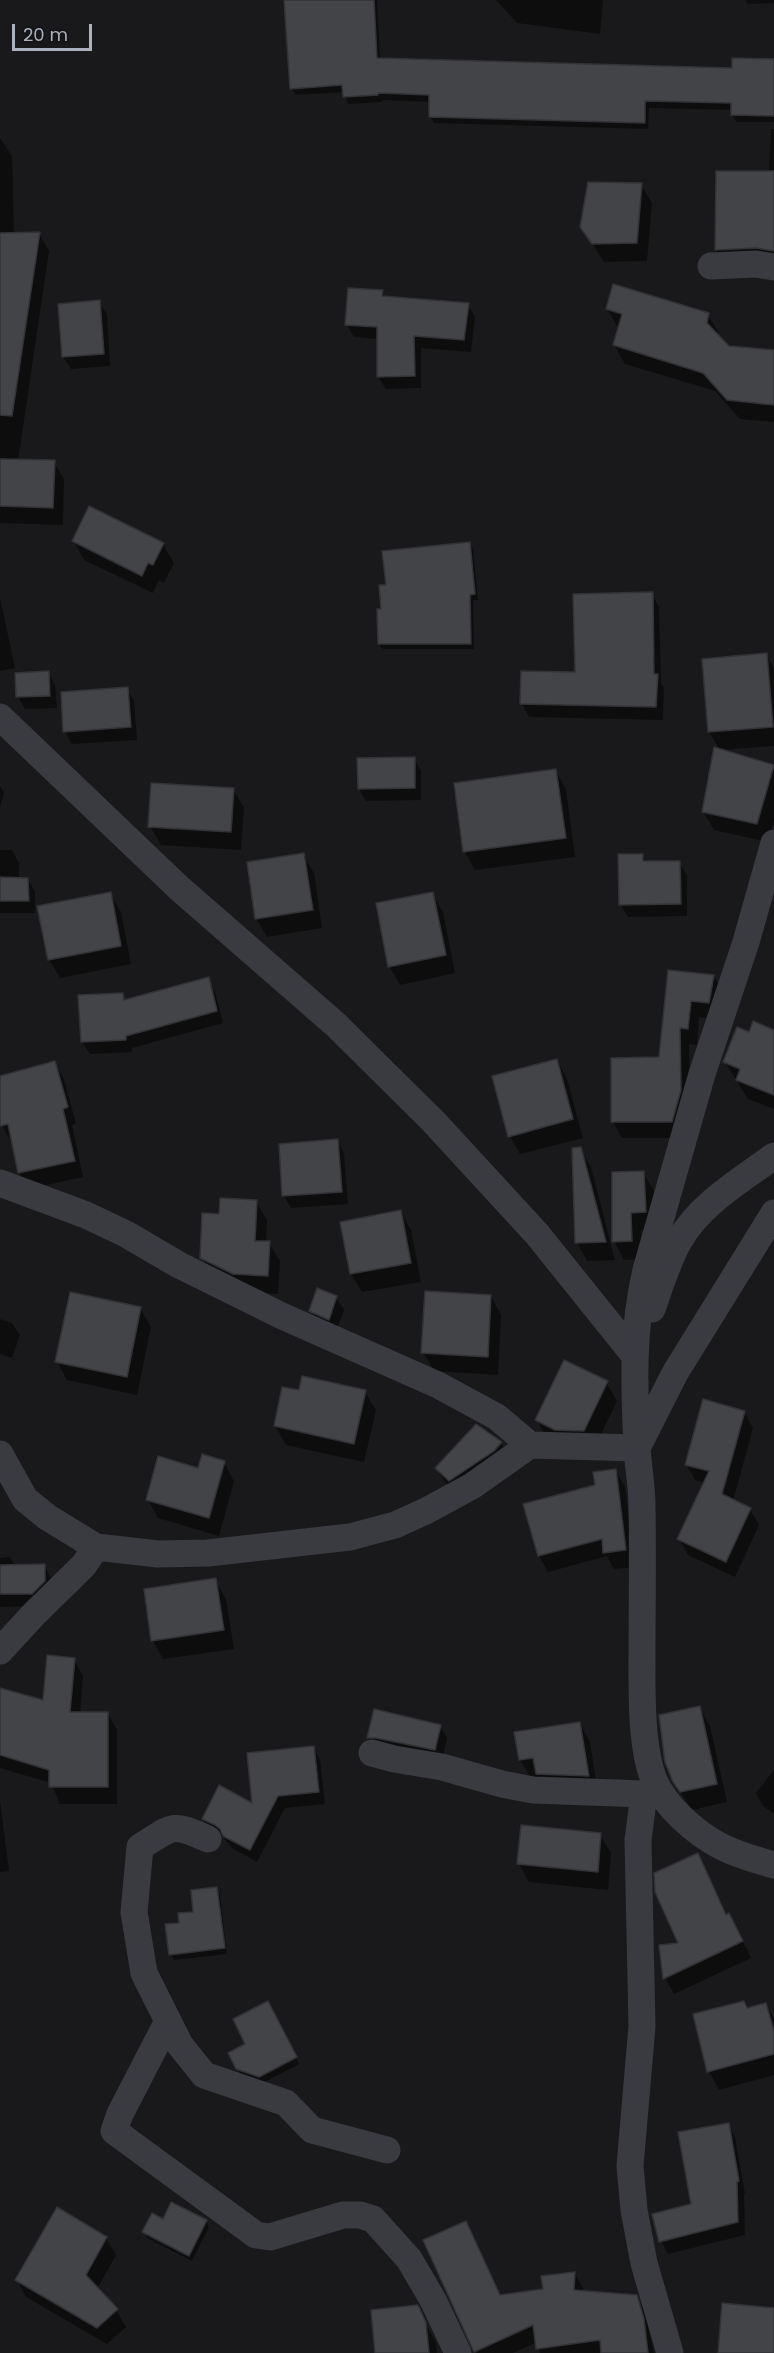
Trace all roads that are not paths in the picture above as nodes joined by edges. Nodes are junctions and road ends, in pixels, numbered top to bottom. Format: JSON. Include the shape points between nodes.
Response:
{"nodes":[{"id":1,"x":711,"y":266,"type":"dead end"},
{"id":2,"x":774,"y":267,"type":"edge"},
{"id":3,"x":0,"y":717,"type":"edge"},
{"id":4,"x":774,"y":843,"type":"edge"},
{"id":5,"x":774,"y":1156,"type":"edge"},
{"id":6,"x":0,"y":1184,"type":"edge"},
{"id":7,"x":774,"y":1213,"type":"edge"},
{"id":8,"x":635,"y":1356,"type":"junction"},
{"id":9,"x":530,"y":1445,"type":"junction"},
{"id":10,"x":637,"y":1448,"type":"junction"},
{"id":11,"x":0,"y":1454,"type":"edge"},
{"id":12,"x":96,"y":1547,"type":"junction"},
{"id":13,"x":0,"y":1652,"type":"edge"},
{"id":14,"x":372,"y":1753,"type":"dead end"},
{"id":15,"x":651,"y":1792,"type":"junction"},
{"id":16,"x":207,"y":1839,"type":"dead end"},
{"id":17,"x":774,"y":1865,"type":"edge"},
{"id":18,"x":168,"y":2021,"type":"junction"},
{"id":19,"x":387,"y":2150,"type":"dead end"},
{"id":20,"x":458,"y":2353,"type":"edge"},
{"id":21,"x":670,"y":2353,"type":"edge"}],
"edges":[{"from":1,"to":2,"type":"street"},
{"from":3,"to":8,"type":"street","via":[[179,888],[335,1024],[433,1121],[537,1234]]},
{"from":4,"to":8,"type":"street","via":[[646,1270],[638,1303]]},
{"from":5,"to":8,"type":"street","via":[[710,1203],[688,1227],[668,1264]]},
{"from":6,"to":9,"type":"street","via":[[86,1215],[282,1316],[438,1385],[497,1417]]},
{"from":7,"to":10,"type":"street","via":[[675,1373]]},
{"from":8,"to":10,"type":"street"},
{"from":9,"to":10,"type":"street"},
{"from":9,"to":12,"type":"street","via":[[472,1486],[426,1511],[376,1531],[208,1553],[158,1554]]},
{"from":10,"to":15,"type":"street","via":[[642,1503],[642,1675]]},
{"from":11,"to":12,"type":"street","via":[[25,1499]]},
{"from":12,"to":13,"type":"street","via":[[84,1565]]},
{"from":14,"to":15,"type":"street","via":[[533,1790]]},
{"from":15,"to":17,"type":"street","via":[[708,1838],[730,1851]]},
{"from":15,"to":21,"type":"street","via":[[638,1840],[642,2026],[630,2166],[644,2263]]},
{"from":16,"to":18,"type":"street","via":[[181,1827],[170,1828],[140,1847],[134,1912],[144,1973]]},
{"from":18,"to":19,"type":"street","via":[[204,2075],[286,2103],[312,2130]]},
{"from":18,"to":20,"type":"street","via":[[114,2131],[256,2235],[270,2237],[343,2215],[373,2219],[409,2259]]}]}
